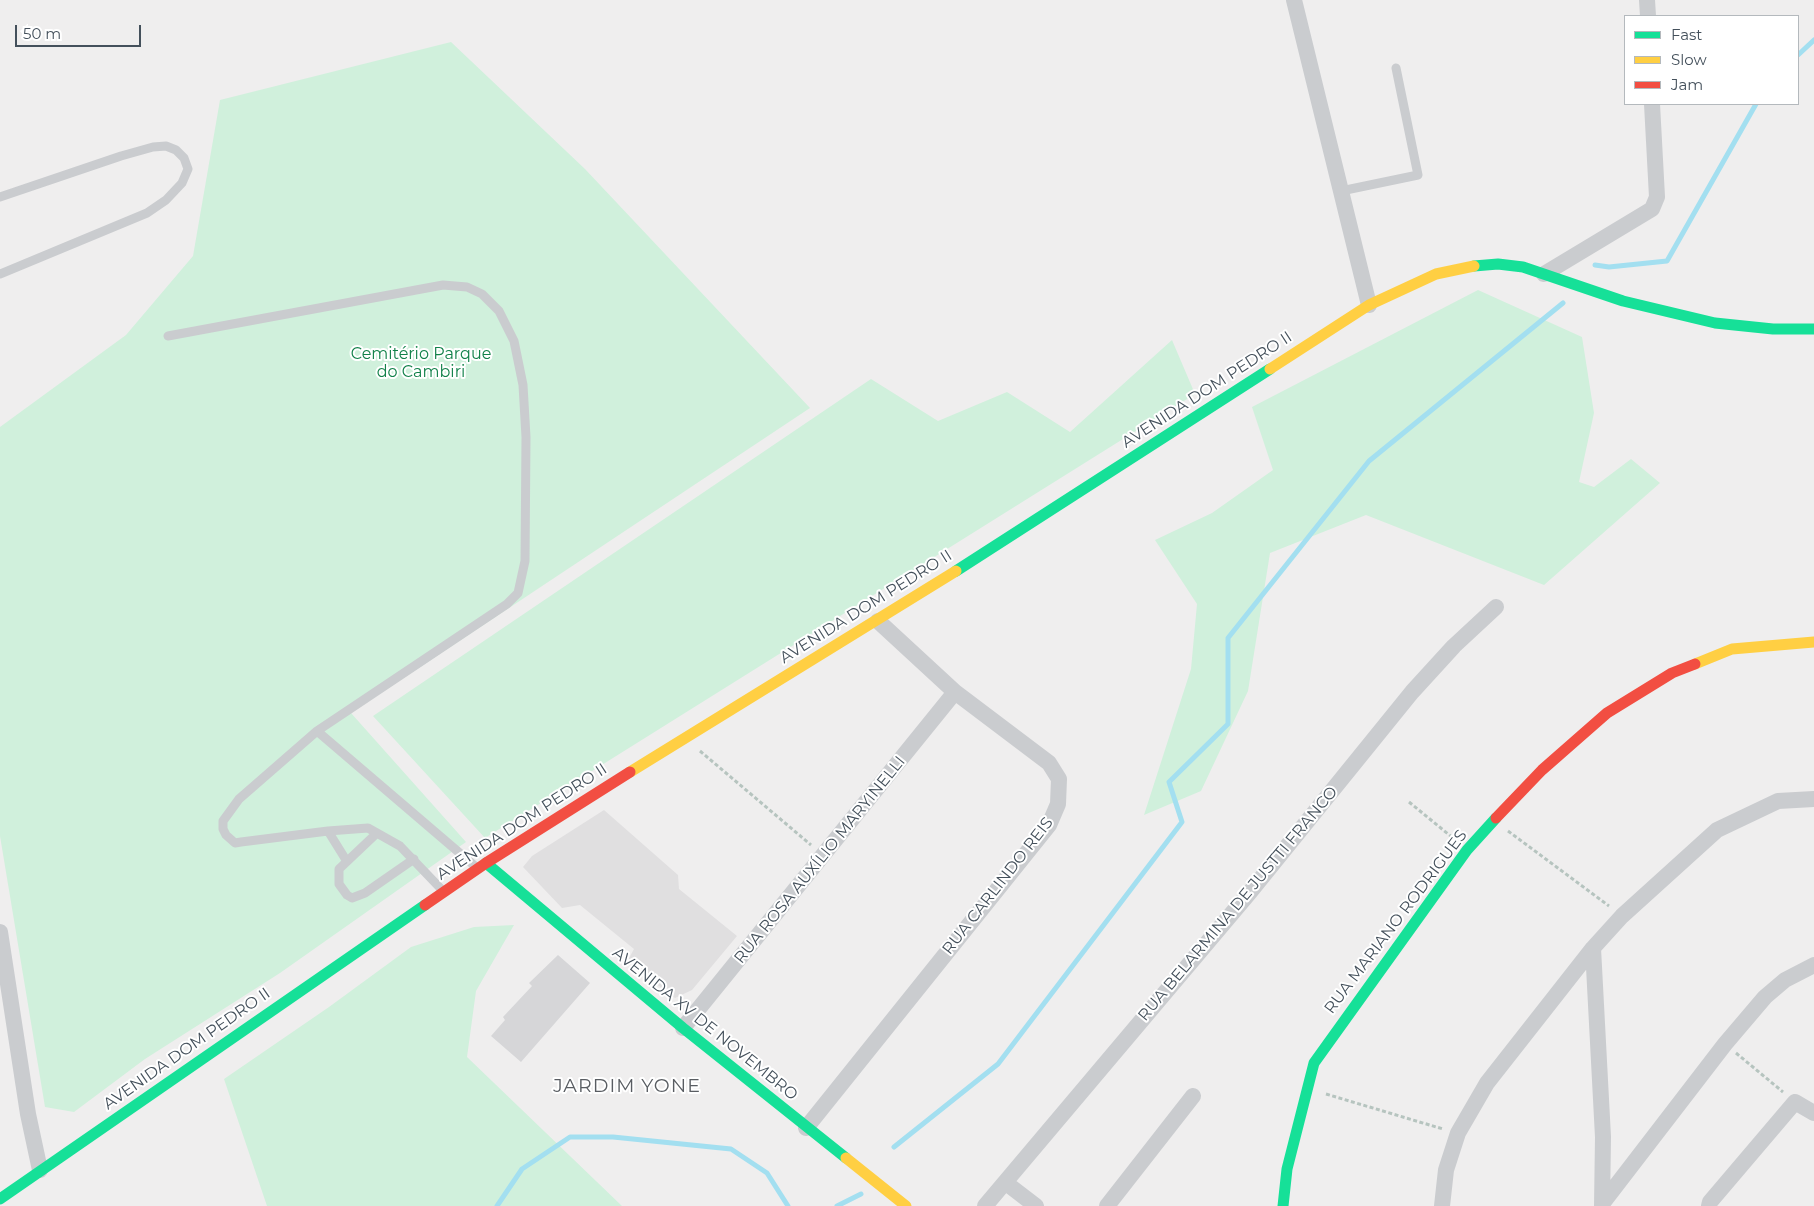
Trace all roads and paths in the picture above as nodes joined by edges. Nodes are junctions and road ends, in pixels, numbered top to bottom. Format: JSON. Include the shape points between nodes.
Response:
{"nodes":[{"id":1,"x":1294,"y":0,"type":"edge"},
{"id":2,"x":1647,"y":0,"type":"edge"},
{"id":3,"x":1648,"y":15,"type":"edge"},
{"id":4,"x":1396,"y":68,"type":"dead end"},
{"id":5,"x":1652,"y":105,"type":"edge"},
{"id":6,"x":1341,"y":191,"type":"junction"},
{"id":7,"x":0,"y":197,"type":"edge"},
{"id":8,"x":0,"y":274,"type":"edge"},
{"id":9,"x":1544,"y":274,"type":"junction"},
{"id":10,"x":1369,"y":305,"type":"junction"},
{"id":11,"x":1814,"y":328,"type":"edge"},
{"id":12,"x":168,"y":336,"type":"dead end"},
{"id":13,"x":1496,"y":607,"type":"dead end"},
{"id":14,"x":878,"y":621,"type":"junction"},
{"id":15,"x":1814,"y":642,"type":"edge"},
{"id":16,"x":955,"y":692,"type":"junction"},
{"id":17,"x":317,"y":731,"type":"junction"},
{"id":18,"x":684,"y":738,"type":"junction"},
{"id":19,"x":1814,"y":799,"type":"edge"},
{"id":20,"x":1409,"y":802,"type":"dead end"},
{"id":21,"x":1494,"y":820,"type":"junction"},
{"id":22,"x":328,"y":830,"type":"junction"},
{"id":23,"x":377,"y":832,"type":"junction"},
{"id":24,"x":509,"y":849,"type":"junction"},
{"id":25,"x":1467,"y":850,"type":"junction"},
{"id":26,"x":824,"y":856,"type":"junction"},
{"id":27,"x":414,"y":859,"type":"junction"},
{"id":28,"x":346,"y":860,"type":"junction"},
{"id":29,"x":482,"y":866,"type":"junction"},
{"id":30,"x":508,"y":882,"type":"junction"},
{"id":31,"x":444,"y":892,"type":"junction"},
{"id":32,"x":1622,"y":916,"type":"junction"},
{"id":33,"x":0,"y":932,"type":"edge"},
{"id":34,"x":1593,"y":948,"type":"junction"},
{"id":35,"x":1814,"y":965,"type":"edge"},
{"id":36,"x":683,"y":1028,"type":"junction"},
{"id":37,"x":1725,"y":1044,"type":"junction"},
{"id":38,"x":1306,"y":1088,"type":"junction"},
{"id":39,"x":1193,"y":1096,"type":"dead end"},
{"id":40,"x":1795,"y":1102,"type":"junction"},
{"id":41,"x":1814,"y":1112,"type":"edge"},
{"id":42,"x":806,"y":1128,"type":"junction"},
{"id":43,"x":1458,"y":1133,"type":"junction"},
{"id":44,"x":40,"y":1170,"type":"junction"},
{"id":45,"x":1006,"y":1183,"type":"junction"},
{"id":46,"x":0,"y":1199,"type":"edge"},
{"id":47,"x":1710,"y":1204,"type":"edge"},
{"id":48,"x":1602,"y":1205,"type":"edge"},
{"id":49,"x":906,"y":1206,"type":"edge"},
{"id":50,"x":985,"y":1206,"type":"edge"},
{"id":51,"x":1036,"y":1206,"type":"edge"},
{"id":52,"x":1107,"y":1206,"type":"edge"},
{"id":53,"x":1283,"y":1206,"type":"edge"},
{"id":54,"x":1442,"y":1206,"type":"edge"}],
"edges":[{"from":1,"to":6,"type":"street"},
{"from":2,"to":3,"type":"street"},
{"from":4,"to":6,"type":"lane","via":[[1418,175]]},
{"from":5,"to":9,"type":"street","via":[[1657,197],[1652,209]]},
{"from":6,"to":10,"type":"street"},
{"from":7,"to":8,"type":"lane","via":[[153,147],[166,146],[176,150],[188,169],[182,184],[147,213]]},
{"from":9,"to":10,"type":"street","name":"AVENIDA DOM PEDRO II","via":[[1498,264],[1468,266],[1436,274]]},
{"from":9,"to":11,"type":"street","name":"AVENIDA DOM PEDRO II","via":[[1623,302],[1715,323],[1773,329]]},
{"from":10,"to":14,"type":"street","name":"AVENIDA DOM PEDRO II"},
{"from":12,"to":17,"type":"lane","via":[[444,285],[467,286],[482,294],[499,311],[514,340],[523,385],[526,437],[525,562],[518,593]]},
{"from":13,"to":45,"type":"street","name":"RUA BELARMINA DE JUSTTI FRANCO","via":[[1412,692],[1250,892]]},
{"from":14,"to":16,"type":"street","name":"RUA CARLINDO REIS"},
{"from":14,"to":18,"type":"street","name":"AVENIDA DOM PEDRO II"},
{"from":15,"to":21,"type":"street","name":"RUA MARIANO RODRIGUES","via":[[1732,650],[1672,673],[1607,714],[1542,770]]},
{"from":16,"to":26,"type":"street","name":"RUA ROSA AUXÍLIO MARYINELLI"},
{"from":16,"to":42,"type":"street","name":"RUA CARLINDO REIS","via":[[1049,763],[1058,779],[1058,804],[1049,826]]},
{"from":17,"to":22,"type":"lane","via":[[239,799],[227,813],[222,829],[235,843]]},
{"from":17,"to":29,"type":"lane"},
{"from":18,"to":24,"type":"street","name":"AVENIDA DOM PEDRO II"},
{"from":18,"to":26,"type":"path"},
{"from":19,"to":32,"type":"street","via":[[1778,802],[1717,830]]},
{"from":20,"to":25,"type":"path"},
{"from":21,"to":25,"type":"street","name":"RUA MARIANO RODRIGUES"},
{"from":21,"to":32,"type":"path"},
{"from":22,"to":23,"type":"lane","via":[[368,828]]},
{"from":22,"to":28,"type":"lane"},
{"from":23,"to":27,"type":"lane"},
{"from":23,"to":28,"type":"lane"},
{"from":24,"to":29,"type":"street","name":"AVENIDA DOM PEDRO II"},
{"from":24,"to":30,"type":"street"},
{"from":25,"to":38,"type":"street","name":"RUA MARIANO RODRIGUES","via":[[1330,1038],[1314,1062]]},
{"from":26,"to":36,"type":"street","name":"RUA ROSA AUXÍLIO MARYINELLI"},
{"from":27,"to":28,"type":"lane","via":[[365,894],[352,898],[343,890],[337,876]]},
{"from":27,"to":31,"type":"lane"},
{"from":29,"to":30,"type":"street","name":"AVENIDA XV DE NOVEMBRO"},
{"from":29,"to":31,"type":"street","name":"AVENIDA DOM PEDRO II"},
{"from":30,"to":36,"type":"street","name":"AVENIDA XV DE NOVEMBRO"},
{"from":31,"to":44,"type":"street","name":"AVENIDA DOM PEDRO II"},
{"from":32,"to":34,"type":"street"},
{"from":33,"to":44,"type":"street","via":[[28,1114]]},
{"from":34,"to":43,"type":"street","via":[[1487,1083]]},
{"from":34,"to":48,"type":"street","via":[[1603,1137]]},
{"from":35,"to":37,"type":"street","via":[[1785,980],[1765,997]]},
{"from":36,"to":42,"type":"street","name":"AVENIDA XV DE NOVEMBRO"},
{"from":37,"to":40,"type":"path"},
{"from":37,"to":48,"type":"street"},
{"from":38,"to":43,"type":"path"},
{"from":38,"to":53,"type":"street","name":"RUA MARIANO RODRIGUES","via":[[1287,1168]]},
{"from":39,"to":52,"type":"street"},
{"from":40,"to":41,"type":"street"},
{"from":40,"to":47,"type":"street"},
{"from":42,"to":49,"type":"street","name":"AVENIDA XV DE NOVEMBRO"},
{"from":43,"to":54,"type":"street","via":[[1446,1170]]},
{"from":44,"to":46,"type":"street","name":"AVENIDA DOM PEDRO II"},
{"from":45,"to":50,"type":"street","name":"RUA BELARMINA DE JUSTTI FRANCO"},
{"from":45,"to":51,"type":"street"}]}
